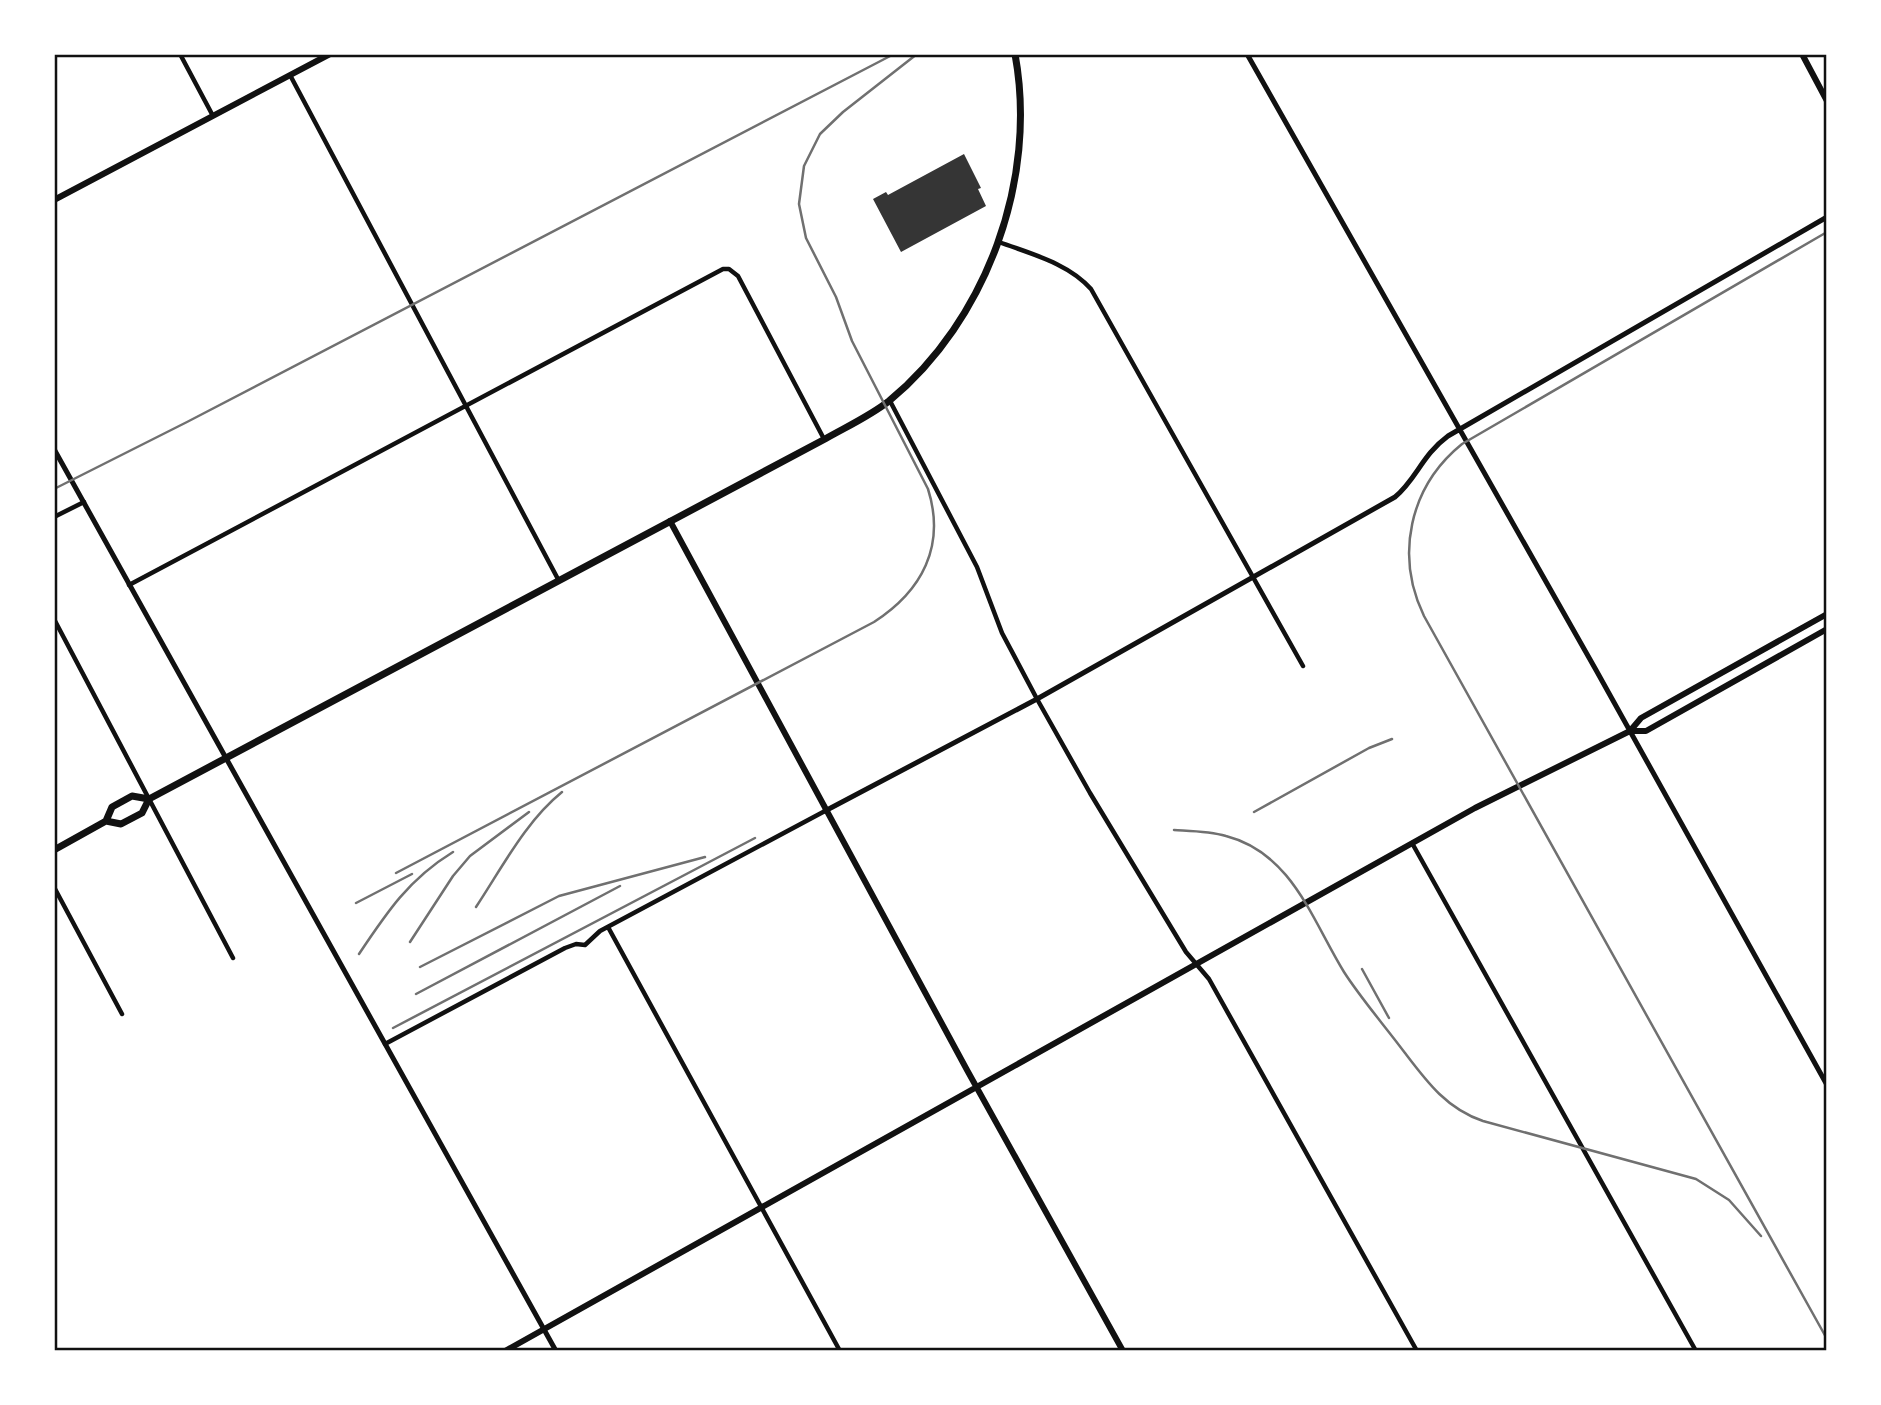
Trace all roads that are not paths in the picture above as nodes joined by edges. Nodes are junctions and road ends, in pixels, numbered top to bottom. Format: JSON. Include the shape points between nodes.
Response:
{"nodes":[{"id":1,"x":180,"y":54,"type":"edge"},
{"id":2,"x":330,"y":54,"type":"edge"},
{"id":3,"x":1015,"y":54,"type":"edge"},
{"id":4,"x":1247,"y":54,"type":"edge"},
{"id":5,"x":1802,"y":54,"type":"edge"},
{"id":6,"x":290,"y":75,"type":"junction"},
{"id":7,"x":1827,"y":100,"type":"edge"},
{"id":8,"x":213,"y":116,"type":"junction"},
{"id":9,"x":54,"y":200,"type":"edge"},
{"id":10,"x":1827,"y":217,"type":"edge"},
{"id":11,"x":999,"y":242,"type":"junction"},
{"id":12,"x":890,"y":400,"type":"junction"},
{"id":13,"x":466,"y":405,"type":"junction"},
{"id":14,"x":1459,"y":429,"type":"junction"},
{"id":15,"x":825,"y":439,"type":"junction"},
{"id":16,"x":54,"y":449,"type":"edge"},
{"id":17,"x":84,"y":502,"type":"junction"},
{"id":18,"x":54,"y":517,"type":"edge"},
{"id":19,"x":670,"y":521,"type":"junction"},
{"id":20,"x":1254,"y":577,"type":"junction"},
{"id":21,"x":559,"y":581,"type":"junction"},
{"id":22,"x":129,"y":584,"type":"junction"},
{"id":23,"x":1827,"y":614,"type":"edge"},
{"id":24,"x":54,"y":619,"type":"edge"},
{"id":25,"x":1827,"y":629,"type":"edge"},
{"id":26,"x":1790,"y":634,"type":"junction"},
{"id":27,"x":1796,"y":646,"type":"junction"},
{"id":28,"x":1303,"y":666,"type":"dead end"},
{"id":29,"x":1038,"y":699,"type":"junction"},
{"id":30,"x":1630,"y":731,"type":"junction"},
{"id":31,"x":226,"y":758,"type":"junction"},
{"id":32,"x":149,"y":799,"type":"junction"},
{"id":33,"x":825,"y":811,"type":"junction"},
{"id":34,"x":106,"y":821,"type":"junction"},
{"id":35,"x":1412,"y":843,"type":"junction"},
{"id":36,"x":54,"y":850,"type":"edge"},
{"id":37,"x":54,"y":887,"type":"edge"},
{"id":38,"x":607,"y":927,"type":"junction"},
{"id":39,"x":233,"y":958,"type":"dead end"},
{"id":40,"x":1197,"y":965,"type":"junction"},
{"id":41,"x":121,"y":1014,"type":"dead end"},
{"id":42,"x":385,"y":1044,"type":"junction"},
{"id":43,"x":1827,"y":1085,"type":"edge"},
{"id":44,"x":976,"y":1088,"type":"junction"},
{"id":45,"x":761,"y":1209,"type":"junction"},
{"id":46,"x":544,"y":1329,"type":"junction"},
{"id":47,"x":505,"y":1351,"type":"edge"},
{"id":48,"x":556,"y":1351,"type":"edge"},
{"id":49,"x":840,"y":1351,"type":"edge"},
{"id":50,"x":1123,"y":1351,"type":"edge"},
{"id":51,"x":1417,"y":1351,"type":"edge"},
{"id":52,"x":1696,"y":1351,"type":"edge"}],
"edges":[{"from":1,"to":8,"type":"street"},
{"from":2,"to":6,"type":"main road"},
{"from":3,"to":11,"type":"main road","via":[[1021,104],[1018,162]]},
{"from":4,"to":14,"type":"street"},
{"from":5,"to":7,"type":"main road"},
{"from":6,"to":8,"type":"main road"},
{"from":6,"to":13,"type":"street"},
{"from":8,"to":9,"type":"main road"},
{"from":10,"to":14,"type":"street"},
{"from":11,"to":12,"type":"main road","via":[[951,333]]},
{"from":11,"to":20,"type":"street","via":[[1063,267],[1091,289]]},
{"from":12,"to":15,"type":"main road"},
{"from":12,"to":29,"type":"street"},
{"from":13,"to":15,"type":"street","via":[[729,269],[738,276]]},
{"from":13,"to":21,"type":"street"},
{"from":13,"to":22,"type":"street"},
{"from":14,"to":20,"type":"street","via":[[1432,448],[1395,497]]},
{"from":14,"to":30,"type":"street"},
{"from":15,"to":19,"type":"main road"},
{"from":16,"to":17,"type":"street"},
{"from":17,"to":18,"type":"street"},
{"from":17,"to":22,"type":"street"},
{"from":19,"to":21,"type":"main road"},
{"from":19,"to":33,"type":"main road"},
{"from":20,"to":28,"type":"street"},
{"from":20,"to":29,"type":"street"},
{"from":21,"to":31,"type":"main road"},
{"from":22,"to":31,"type":"street"},
{"from":23,"to":26,"type":"main road"},
{"from":24,"to":32,"type":"street"},
{"from":25,"to":27,"type":"main road"},
{"from":26,"to":27,"type":"main road"},
{"from":26,"to":30,"type":"main road","via":[[1641,718]]},
{"from":27,"to":30,"type":"main road","via":[[1646,731]]},
{"from":29,"to":33,"type":"street"},
{"from":29,"to":40,"type":"street"},
{"from":30,"to":35,"type":"main road"},
{"from":30,"to":43,"type":"street"},
{"from":31,"to":32,"type":"main road"},
{"from":31,"to":42,"type":"street"},
{"from":32,"to":34,"type":"main road","via":[[142,813],[121,824]]},
{"from":32,"to":34,"type":"main road","via":[[132,796],[112,807]]},
{"from":32,"to":39,"type":"street"},
{"from":33,"to":38,"type":"street"},
{"from":33,"to":44,"type":"main road"},
{"from":34,"to":36,"type":"main road"},
{"from":35,"to":40,"type":"main road"},
{"from":35,"to":52,"type":"street"},
{"from":37,"to":41,"type":"street"},
{"from":38,"to":42,"type":"street","via":[[585,945],[565,948]]},
{"from":38,"to":45,"type":"street"},
{"from":40,"to":44,"type":"main road"},
{"from":40,"to":51,"type":"street"},
{"from":42,"to":46,"type":"street"},
{"from":44,"to":45,"type":"main road"},
{"from":44,"to":50,"type":"main road"},
{"from":45,"to":46,"type":"main road"},
{"from":45,"to":49,"type":"street"},
{"from":46,"to":47,"type":"main road"},
{"from":46,"to":48,"type":"street"}]}
